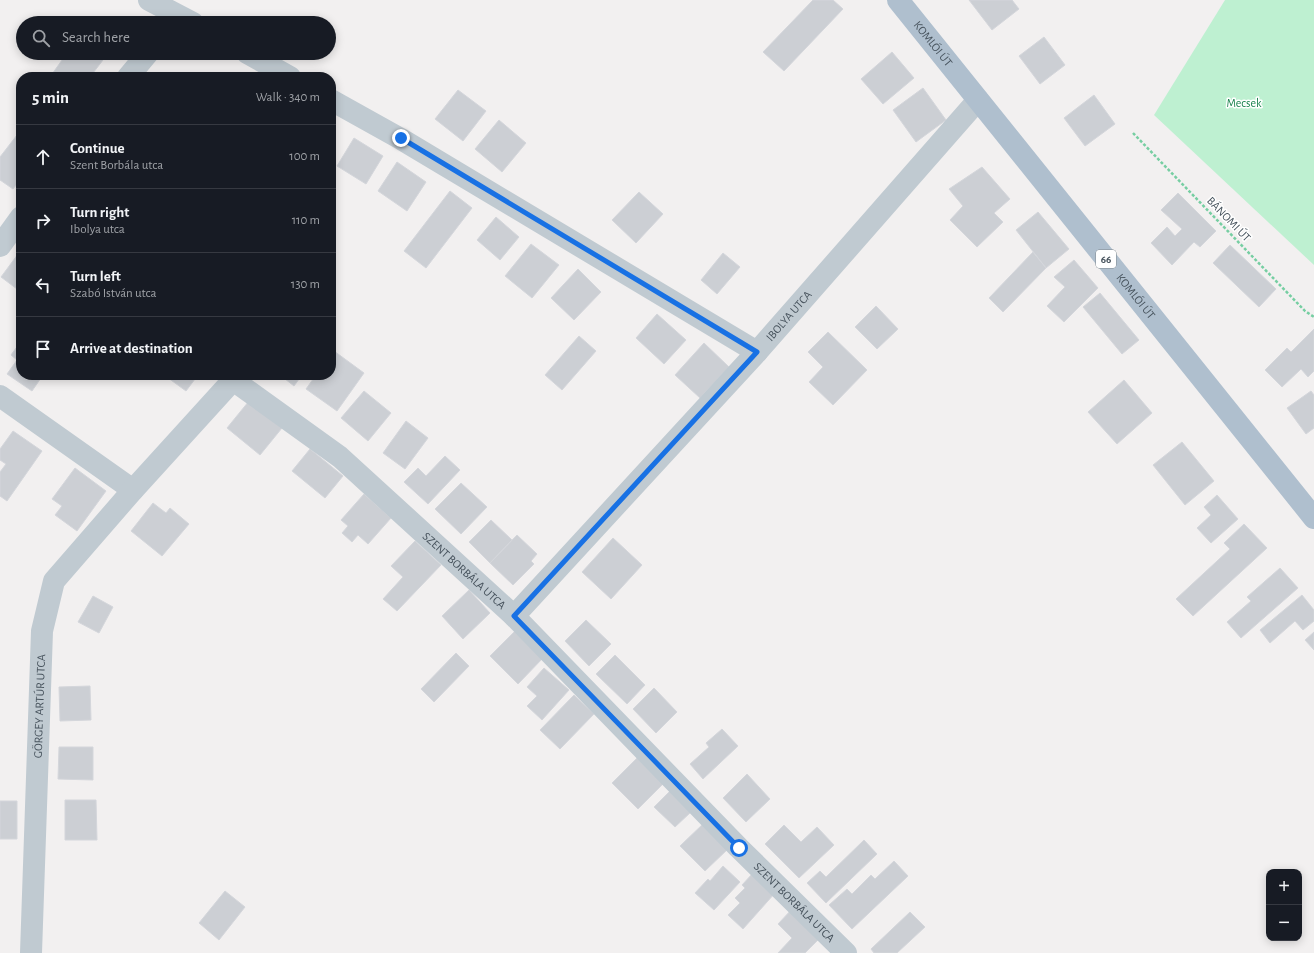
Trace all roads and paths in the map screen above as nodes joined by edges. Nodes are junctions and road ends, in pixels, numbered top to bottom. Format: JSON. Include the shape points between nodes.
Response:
{"nodes":[{"id":1,"x":898,"y":0,"type":"edge"},
{"id":2,"x":162,"y":8,"type":"edge"},
{"id":3,"x":179,"y":16,"type":"edge"},
{"id":4,"x":142,"y":60,"type":"edge"},
{"id":5,"x":260,"y":60,"type":"edge"},
{"id":6,"x":132,"y":72,"type":"edge"},
{"id":7,"x":281,"y":72,"type":"edge"},
{"id":8,"x":978,"y":100,"type":"junction"},
{"id":9,"x":336,"y":103,"type":"edge"},
{"id":10,"x":1133,"y":133,"type":"dead end"},
{"id":11,"x":16,"y":224,"type":"edge"},
{"id":12,"x":0,"y":246,"type":"edge"},
{"id":13,"x":1314,"y":317,"type":"edge"},
{"id":14,"x":757,"y":352,"type":"junction"},
{"id":15,"x":233,"y":380,"type":"joint"},
{"id":16,"x":0,"y":396,"type":"edge"},
{"id":17,"x":133,"y":490,"type":"junction"},
{"id":18,"x":1314,"y":518,"type":"edge"},
{"id":19,"x":514,"y":616,"type":"junction"},
{"id":20,"x":31,"y":953,"type":"edge"},
{"id":21,"x":846,"y":953,"type":"edge"}],
"edges":[{"from":1,"to":8,"type":"main road","name":"KOMLÓI ÚT","number":"66"},
{"from":2,"to":3,"type":"street"},
{"from":4,"to":6,"type":"street"},
{"from":5,"to":7,"type":"street"},
{"from":8,"to":14,"type":"street","name":"IBOLYA UTCA"},
{"from":8,"to":18,"type":"main road","name":"KOMLÓI ÚT","number":"66"},
{"from":9,"to":14,"type":"street","via":[[401,138]]},
{"from":10,"to":13,"type":"path","name":"BÁNOMI ÚT","via":[[1305,311]]},
{"from":11,"to":12,"type":"street"},
{"from":14,"to":19,"type":"street","name":"IBOLYA UTCA"},
{"from":15,"to":17,"type":"street","name":"GÖRGEY ARTÚR UTCA"},
{"from":15,"to":19,"type":"street","name":"SZENT BORBÁLA UTCA","via":[[340,457]]},
{"from":16,"to":17,"type":"street"},
{"from":17,"to":20,"type":"street","name":"GÖRGEY ARTÚR UTCA","via":[[54,581],[42,631]]},
{"from":19,"to":21,"type":"street","name":"SZENT BORBÁLA UTCA","via":[[739,848]]}]}
